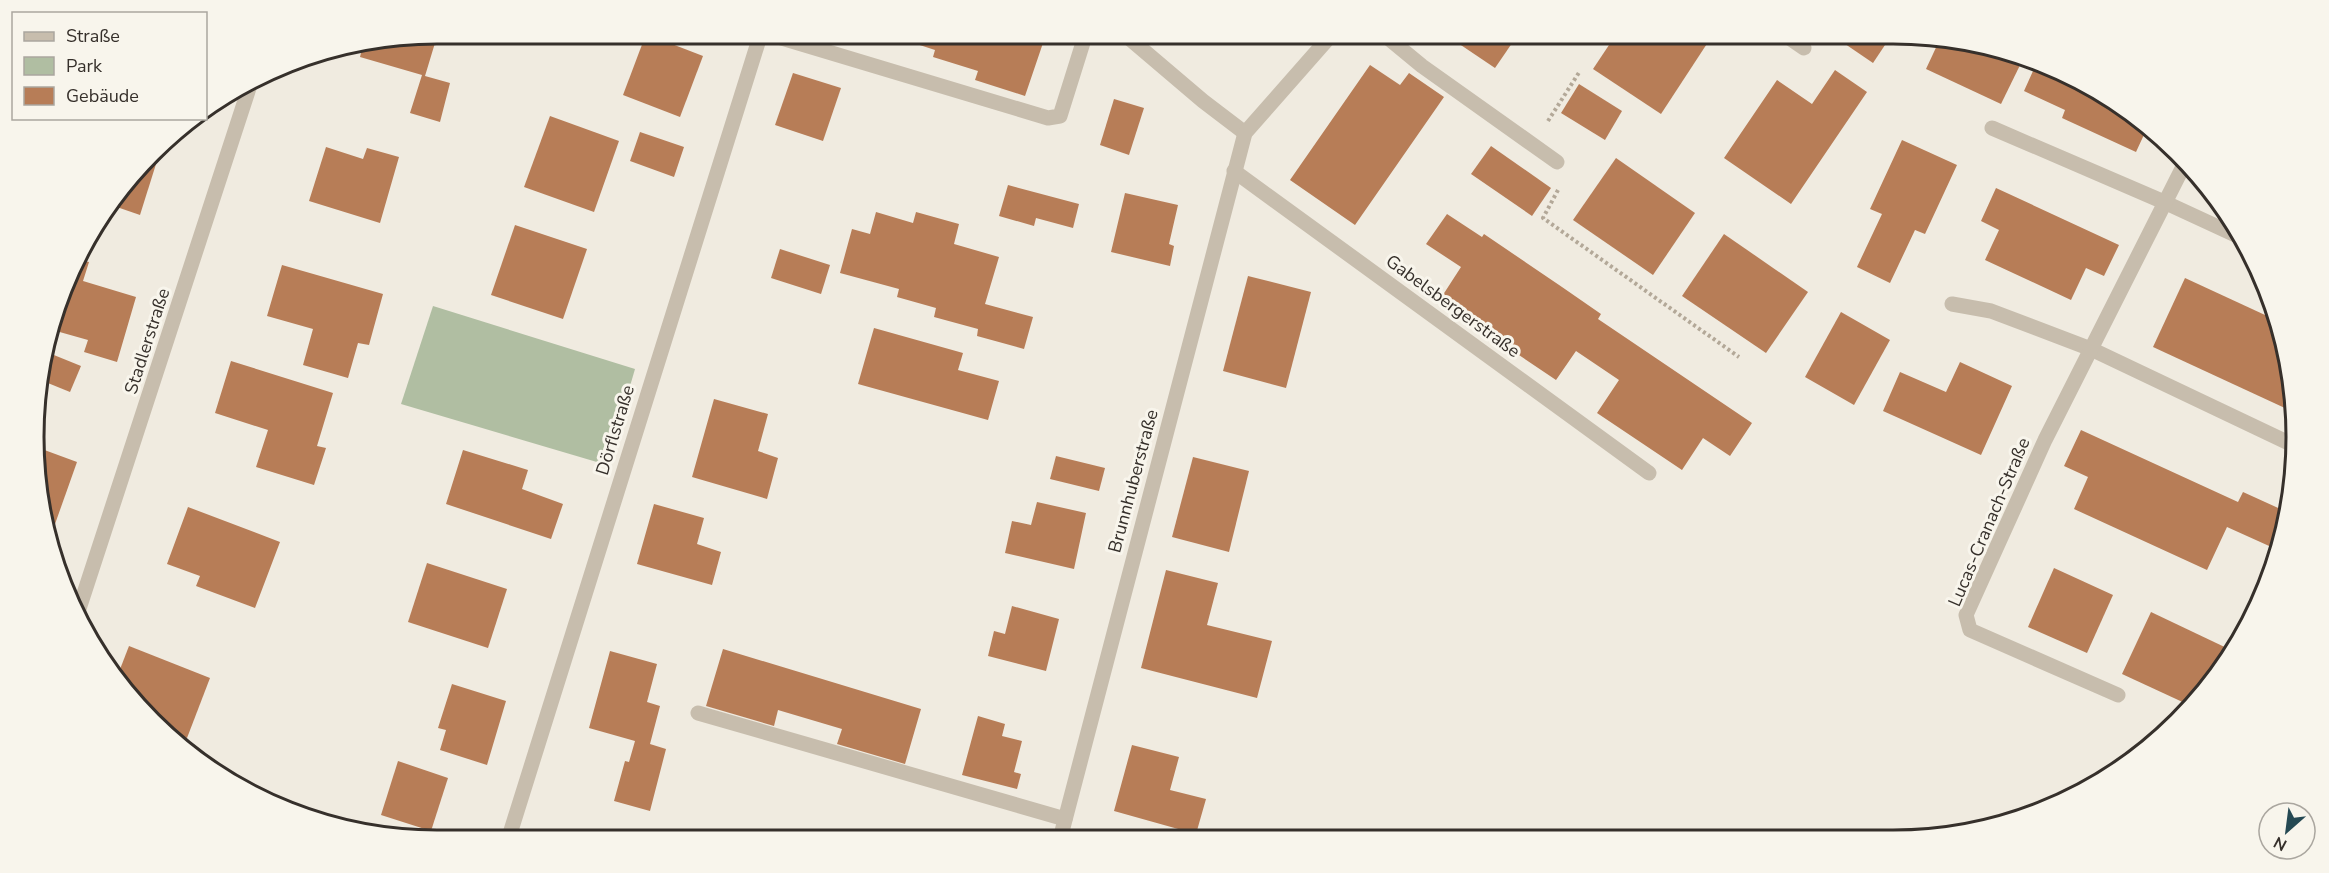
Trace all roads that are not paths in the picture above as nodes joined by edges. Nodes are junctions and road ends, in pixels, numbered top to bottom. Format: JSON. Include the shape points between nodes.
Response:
{"nodes":[{"id":1,"x":760,"y":44,"type":"edge"},
{"id":2,"x":800,"y":44,"type":"edge"},
{"id":3,"x":1083,"y":44,"type":"edge"},
{"id":4,"x":1136,"y":44,"type":"edge"},
{"id":5,"x":1323,"y":44,"type":"edge"},
{"id":6,"x":1395,"y":44,"type":"edge"},
{"id":7,"x":1798,"y":44,"type":"edge"},
{"id":8,"x":1804,"y":48,"type":"dead end"},
{"id":9,"x":248,"y":92,"type":"edge"},
{"id":10,"x":1992,"y":128,"type":"dead end"},
{"id":11,"x":1245,"y":133,"type":"junction"},
{"id":12,"x":1557,"y":162,"type":"road end"},
{"id":13,"x":2181,"y":170,"type":"edge"},
{"id":14,"x":1234,"y":171,"type":"junction"},
{"id":15,"x":2164,"y":202,"type":"junction"},
{"id":16,"x":2228,"y":231,"type":"edge"},
{"id":17,"x":1952,"y":304,"type":"dead end"},
{"id":18,"x":2091,"y":349,"type":"junction"},
{"id":19,"x":2286,"y":442,"type":"edge"},
{"id":20,"x":1649,"y":473,"type":"dead end"},
{"id":21,"x":81,"y":603,"type":"edge"},
{"id":22,"x":2118,"y":695,"type":"dead end"},
{"id":23,"x":698,"y":713,"type":"dead end"},
{"id":24,"x":1065,"y":819,"type":"junction"},
{"id":25,"x":511,"y":830,"type":"edge"},
{"id":26,"x":1062,"y":830,"type":"edge"}],
"edges":[{"from":1,"to":25,"type":"street","name":"Dörflstraße"},
{"from":2,"to":3,"type":"street","via":[[1048,118],[1060,116]]},
{"from":4,"to":11,"type":"street"},
{"from":5,"to":11,"type":"street"},
{"from":6,"to":12,"type":"street"},
{"from":7,"to":8,"type":"street"},
{"from":9,"to":21,"type":"street","name":"Stadlerstraße"},
{"from":10,"to":15,"type":"street"},
{"from":11,"to":14,"type":"street","name":"Brunnhuberstraße"},
{"from":13,"to":15,"type":"street","name":"Lucas-Cranach-Straße"},
{"from":14,"to":20,"type":"street","name":"Gabelsbergerstraße"},
{"from":14,"to":24,"type":"street","name":"Brunnhuberstraße"},
{"from":15,"to":16,"type":"street"},
{"from":15,"to":18,"type":"street","name":"Lucas-Cranach-Straße"},
{"from":17,"to":18,"type":"street","via":[[1991,311]]},
{"from":18,"to":19,"type":"street"},
{"from":18,"to":22,"type":"street","name":"Lucas-Cranach-Straße","via":[[1966,615],[1970,630]]},
{"from":23,"to":24,"type":"street"},
{"from":24,"to":26,"type":"street","name":"Brunnhuberstraße"}]}
